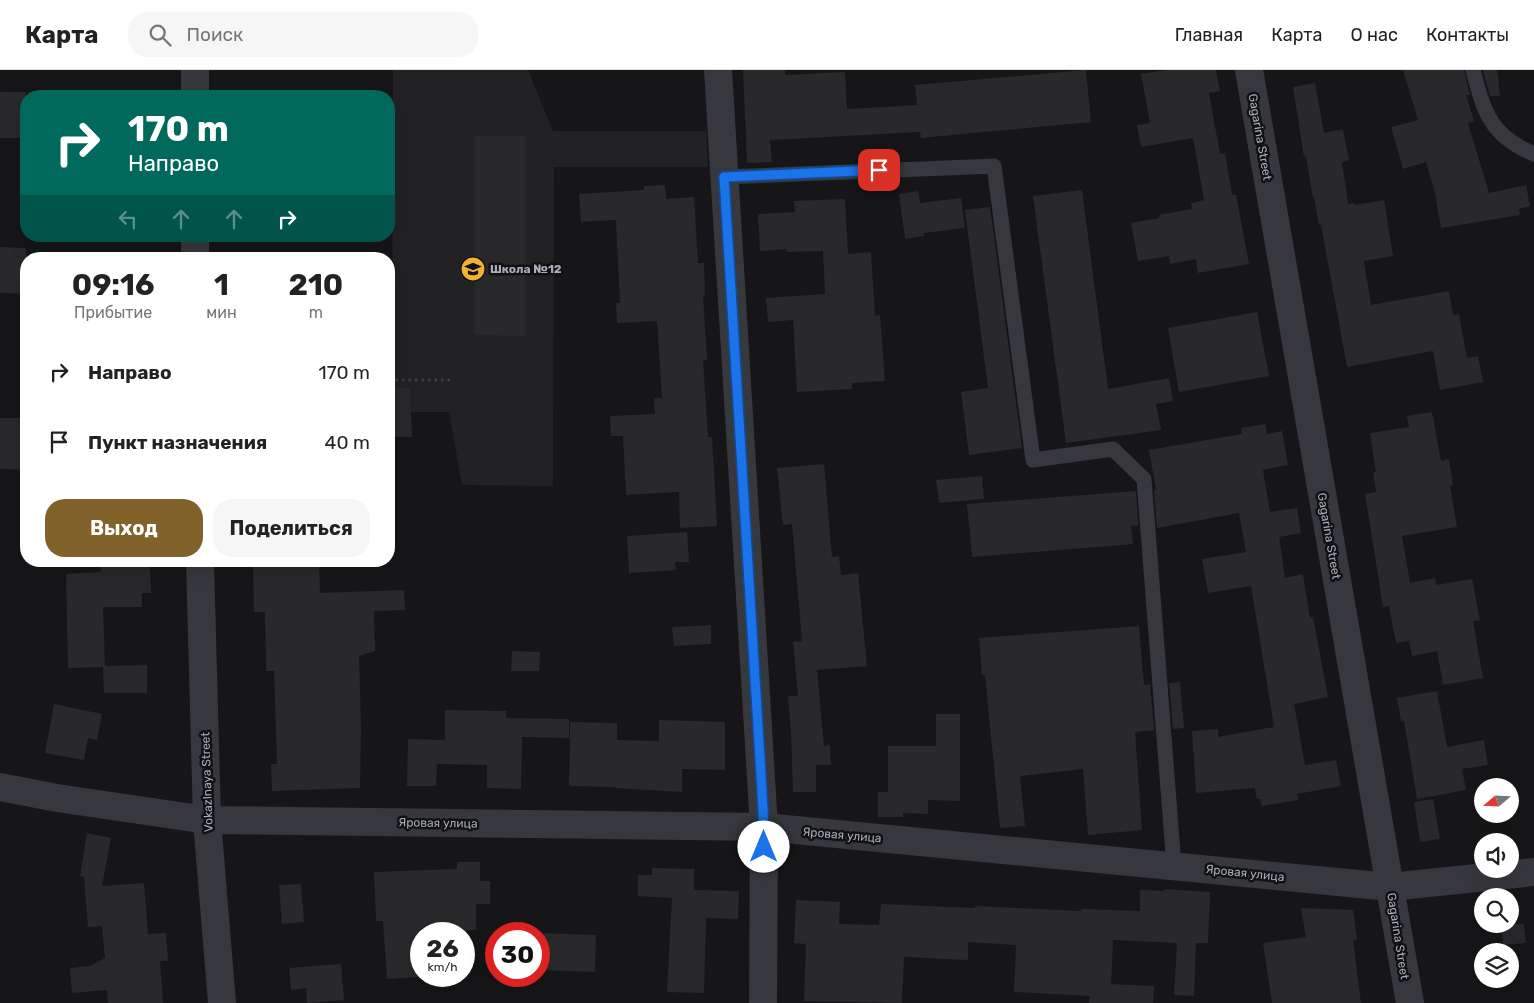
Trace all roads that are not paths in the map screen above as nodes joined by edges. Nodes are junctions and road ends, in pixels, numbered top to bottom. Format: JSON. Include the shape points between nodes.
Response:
{"nodes":[{"id":1,"x":196,"y":70,"type":"edge"},
{"id":2,"x":718,"y":70,"type":"edge"},
{"id":3,"x":1248,"y":70,"type":"edge"},
{"id":4,"x":1474,"y":70,"type":"edge"},
{"id":5,"x":195,"y":90,"type":"edge"},
{"id":6,"x":1534,"y":154,"type":"edge"},
{"id":7,"x":724,"y":177,"type":"junction"},
{"id":8,"x":200,"y":567,"type":"edge"},
{"id":9,"x":0,"y":787,"type":"edge"},
{"id":10,"x":207,"y":820,"type":"junction"},
{"id":11,"x":764,"y":827,"type":"junction"},
{"id":12,"x":1174,"y":866,"type":"junction"},
{"id":13,"x":1534,"y":872,"type":"edge"},
{"id":14,"x":1390,"y":887,"type":"junction"},
{"id":15,"x":222,"y":1003,"type":"edge"},
{"id":16,"x":763,"y":1003,"type":"edge"},
{"id":17,"x":1410,"y":1003,"type":"edge"}],
"edges":[{"from":1,"to":5,"type":"street"},
{"from":2,"to":7,"type":"street"},
{"from":3,"to":14,"type":"street","name":"Gagarina Street"},
{"from":4,"to":6,"type":"lane","via":[[1485,112],[1493,125],[1505,138]]},
{"from":7,"to":11,"type":"street"},
{"from":7,"to":12,"type":"lane","via":[[994,166],[1033,460],[1113,449],[1144,479]]},
{"from":8,"to":10,"type":"street","name":"Vokazlnaya Street"},
{"from":9,"to":10,"type":"street","name":"Яровая улица"},
{"from":10,"to":11,"type":"street","name":"Яровая улица"},
{"from":10,"to":15,"type":"street","name":"Vokazlnaya Street"},
{"from":11,"to":12,"type":"street","name":"Яровая улица"},
{"from":11,"to":16,"type":"street"},
{"from":12,"to":14,"type":"street","name":"Яровая улица"},
{"from":13,"to":14,"type":"street","name":"Яровая улица"},
{"from":14,"to":17,"type":"street","name":"Gagarina Street"}]}
